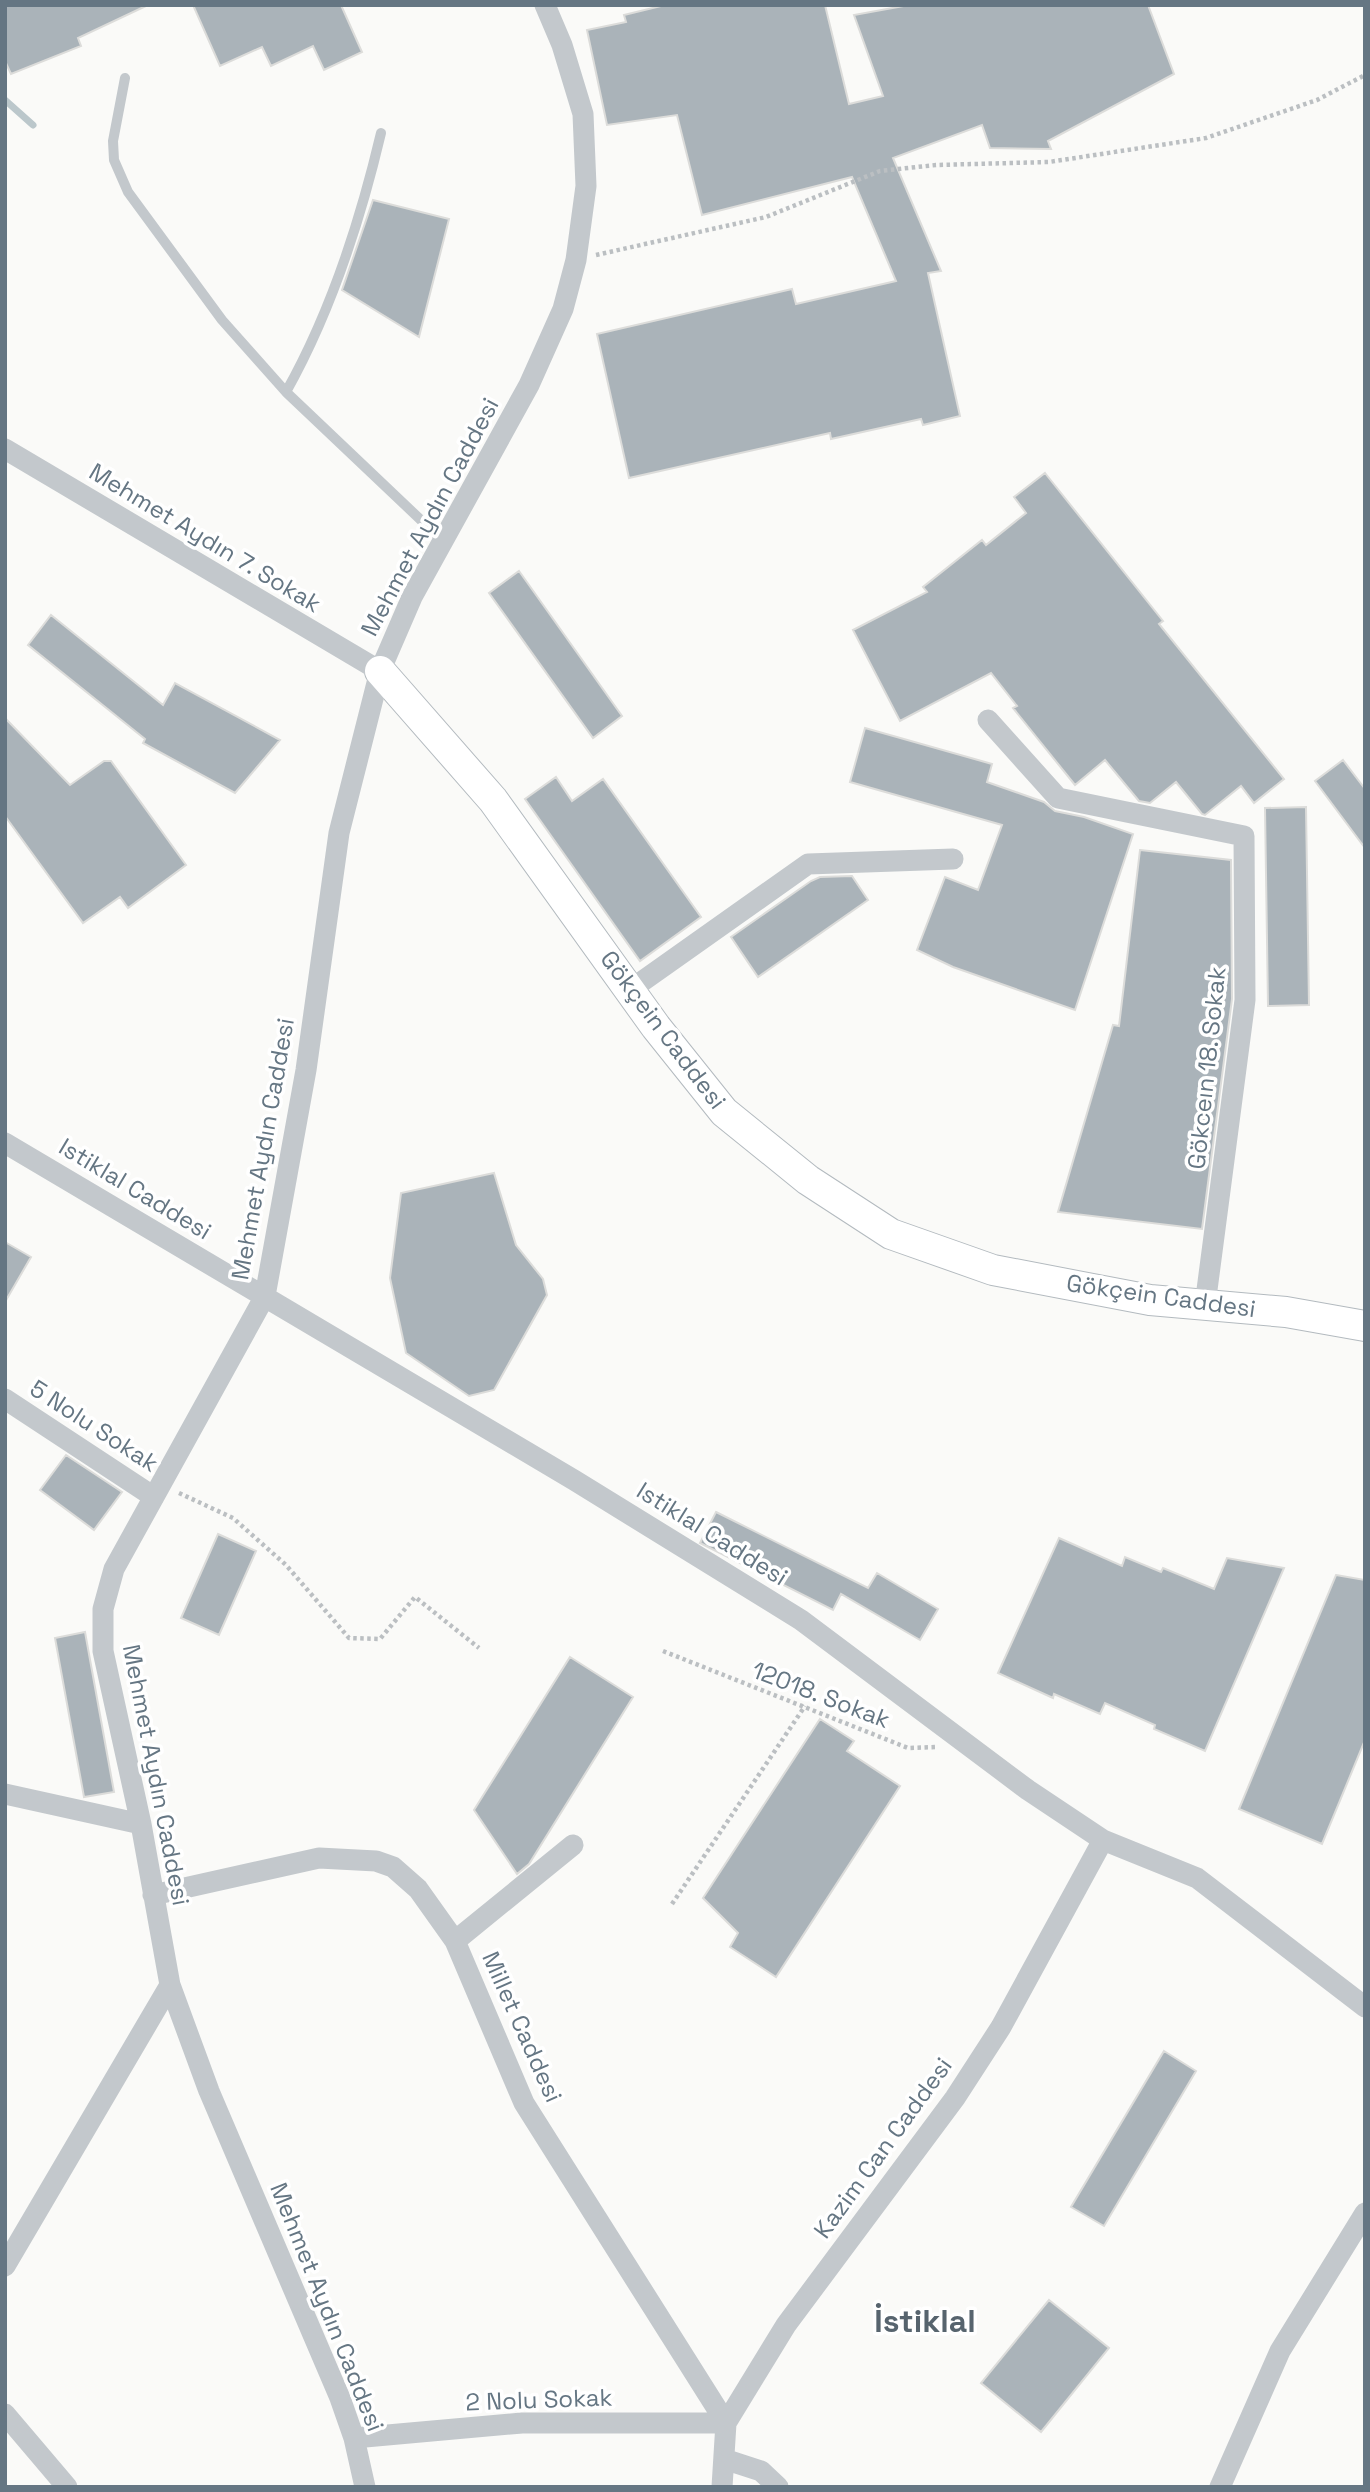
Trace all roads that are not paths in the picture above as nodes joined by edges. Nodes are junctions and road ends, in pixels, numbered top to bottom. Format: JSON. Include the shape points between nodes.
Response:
{"nodes":[{"id":1,"x":545,"y":5,"type":"edge"},
{"id":2,"x":125,"y":78,"type":"dead end"},
{"id":3,"x":381,"y":133,"type":"dead end"},
{"id":4,"x":286,"y":391,"type":"junction"},
{"id":5,"x":5,"y":449,"type":"edge"},
{"id":6,"x":443,"y":541,"type":"junction"},
{"id":7,"x":380,"y":670,"type":"junction"},
{"id":8,"x":988,"y":720,"type":"dead end"},
{"id":9,"x":953,"y":859,"type":"dead end"},
{"id":10,"x":630,"y":989,"type":"junction"},
{"id":11,"x":5,"y":1143,"type":"edge"},
{"id":12,"x":264,"y":1296,"type":"junction"},
{"id":13,"x":1205,"y":1305,"type":"junction"},
{"id":14,"x":1365,"y":1326,"type":"edge"},
{"id":15,"x":5,"y":1399,"type":"edge"},
{"id":16,"x":157,"y":1491,"type":"junction"},
{"id":17,"x":5,"y":1794,"type":"edge"},
{"id":18,"x":141,"y":1824,"type":"junction"},
{"id":19,"x":1102,"y":1840,"type":"junction"},
{"id":20,"x":573,"y":1845,"type":"dead end"},
{"id":21,"x":153,"y":1895,"type":"junction"},
{"id":22,"x":455,"y":1941,"type":"junction"},
{"id":23,"x":170,"y":1985,"type":"junction"},
{"id":24,"x":1365,"y":2007,"type":"edge"},
{"id":25,"x":1365,"y":2213,"type":"edge"},
{"id":26,"x":5,"y":2266,"type":"edge"},
{"id":27,"x":5,"y":2414,"type":"edge"},
{"id":28,"x":726,"y":2423,"type":"junction"},
{"id":29,"x":354,"y":2438,"type":"junction"},
{"id":30,"x":724,"y":2459,"type":"junction"},
{"id":31,"x":67,"y":2487,"type":"edge"},
{"id":32,"x":365,"y":2487,"type":"edge"},
{"id":33,"x":722,"y":2487,"type":"edge"},
{"id":34,"x":778,"y":2487,"type":"edge"},
{"id":35,"x":1220,"y":2487,"type":"edge"}],
"edges":[{"from":1,"to":6,"type":"street","name":"Mehmet Aydın Caddesi","via":[[583,114],[586,186],[576,260],[563,309],[529,385]]},
{"from":2,"to":4,"type":"lane","via":[[113,141],[114,160],[128,192],[222,320]]},
{"from":3,"to":4,"type":"lane","via":[[356,227],[307,354]]},
{"from":4,"to":6,"type":"lane"},
{"from":5,"to":7,"type":"street","name":"Mehmet Aydın 7. Sokak"},
{"from":6,"to":7,"type":"street","name":"Mehmet Aydın Caddesi"},
{"from":7,"to":10,"type":"street","name":"Gökçein Caddesi","via":[[493,800]]},
{"from":7,"to":12,"type":"street","name":"Mehmet Aydın Caddesi","via":[[339,833],[306,1070]]},
{"from":8,"to":13,"type":"street","name":"Gökceın 18. Sokak","via":[[1058,798],[1244,836],[1245,1000]]},
{"from":9,"to":10,"type":"street","via":[[808,864]]},
{"from":10,"to":13,"type":"street","name":"Gökçein Caddesi","via":[[724,1112],[807,1180],[891,1234],[993,1270],[1150,1300]]},
{"from":11,"to":12,"type":"street","name":"Istiklal Caddesi"},
{"from":12,"to":16,"type":"street","name":"Mehmet Aydın Caddesi"},
{"from":12,"to":19,"type":"street","name":"Istiklal Caddesi","via":[[802,1620]]},
{"from":13,"to":14,"type":"street","name":"Gökçein Caddesi","via":[[1286,1312]]},
{"from":15,"to":16,"type":"street","name":"5 Nolu Sokak"},
{"from":16,"to":18,"type":"street","name":"Mehmet Aydın Caddesi","via":[[114,1569],[103,1609],[103,1651]]},
{"from":17,"to":18,"type":"street"},
{"from":18,"to":21,"type":"street","name":"Mehmet Aydın Caddesi"},
{"from":19,"to":24,"type":"street","name":"Istiklal Caddesi","via":[[1197,1878]]},
{"from":19,"to":28,"type":"street","name":"Kazim Can Caddesi","via":[[962,2088],[786,2325]]},
{"from":20,"to":22,"type":"street"},
{"from":21,"to":22,"type":"street","name":"Millet Caddesi","via":[[319,1858],[376,1861],[393,1867],[418,1889]]},
{"from":21,"to":23,"type":"street","name":"Mehmet Aydın Caddesi"},
{"from":22,"to":28,"type":"street","name":"Millet Caddesi","via":[[524,2103]]},
{"from":23,"to":26,"type":"street"},
{"from":23,"to":29,"type":"street","name":"Mehmet Aydın Caddesi","via":[[209,2091]]},
{"from":25,"to":35,"type":"street","via":[[1280,2351]]},
{"from":27,"to":31,"type":"street"},
{"from":28,"to":29,"type":"street","name":"2 Nolu Sokak","via":[[522,2423]]},
{"from":28,"to":30,"type":"street","name":"Kazim Can Caddesi"},
{"from":29,"to":32,"type":"street","name":"Mehmet Aydın Caddesi"},
{"from":30,"to":33,"type":"street","name":"Kazim Can Caddesi"},
{"from":30,"to":34,"type":"street","via":[[761,2470]]}]}
